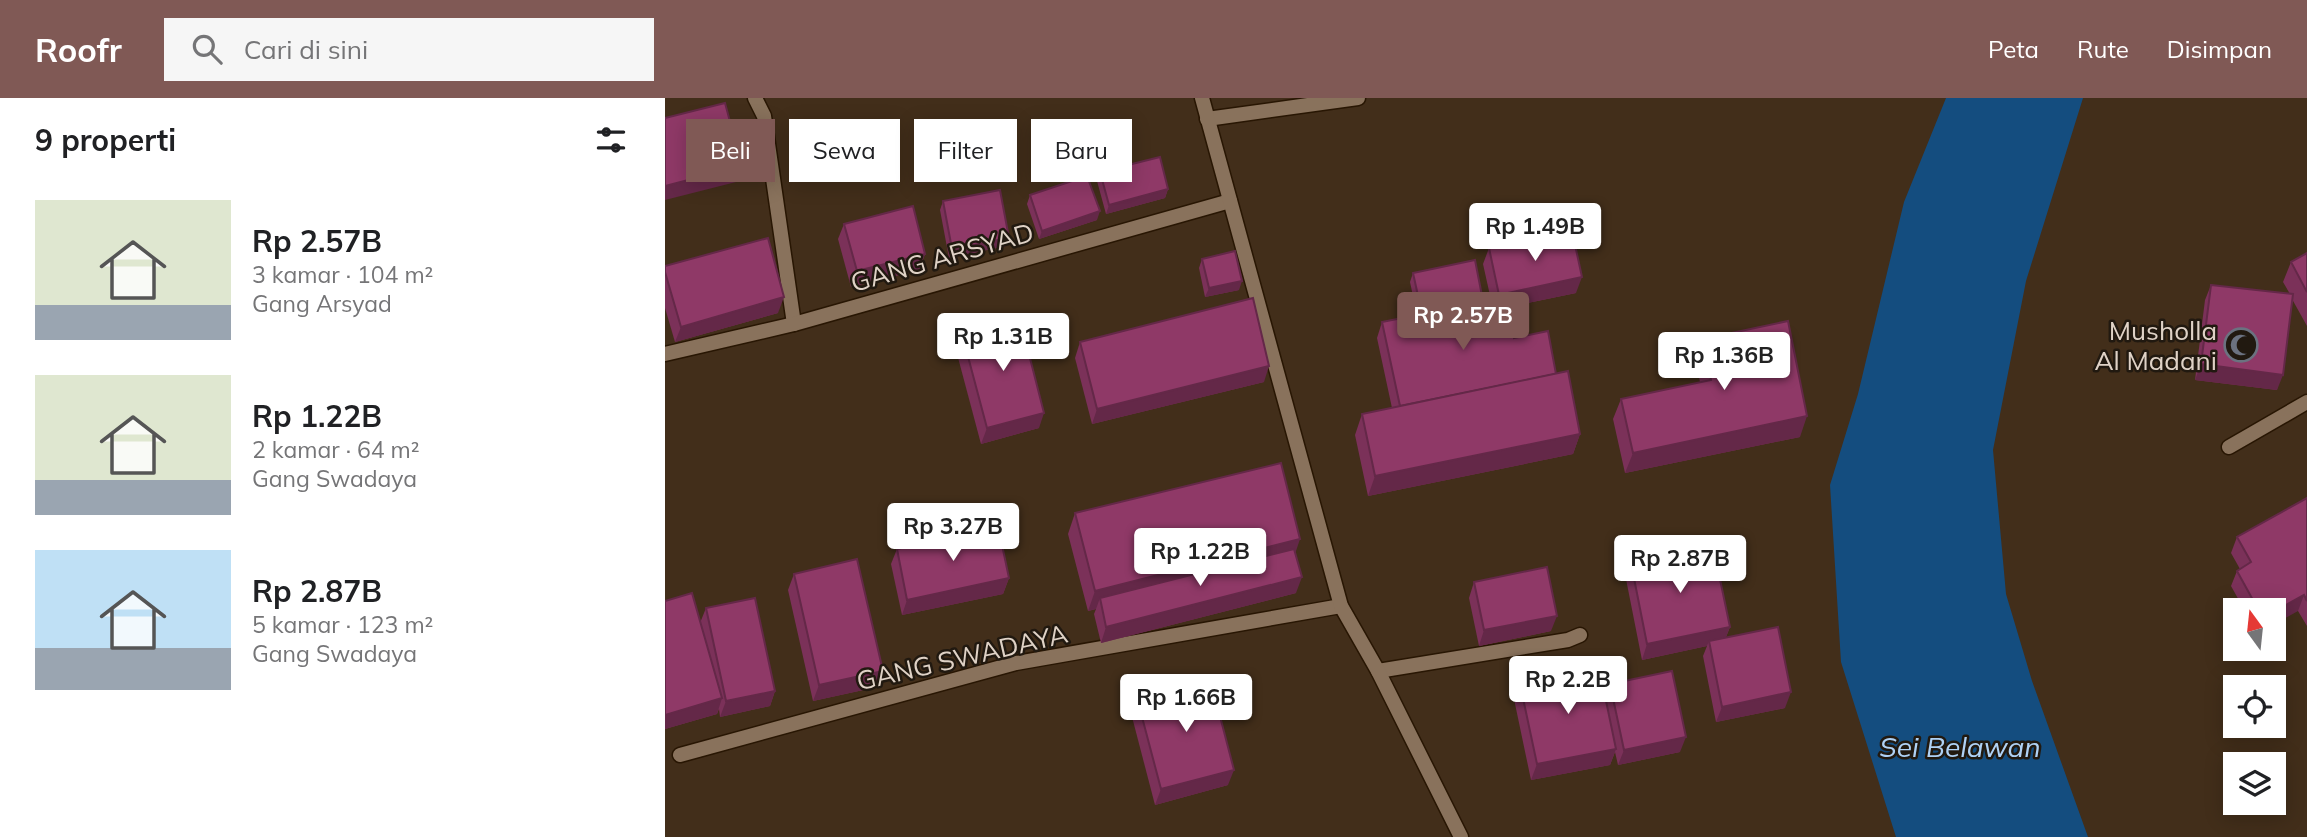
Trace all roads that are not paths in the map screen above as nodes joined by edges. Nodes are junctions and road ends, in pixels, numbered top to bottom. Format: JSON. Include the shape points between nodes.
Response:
{"nodes":[{"id":1,"x":755,"y":98,"type":"edge"},
{"id":2,"x":1202,"y":98,"type":"edge"},
{"id":3,"x":1358,"y":98,"type":"edge"},
{"id":4,"x":1207,"y":119,"type":"junction"},
{"id":5,"x":1230,"y":201,"type":"junction"},
{"id":6,"x":794,"y":324,"type":"junction"},
{"id":7,"x":665,"y":354,"type":"edge"},
{"id":8,"x":2307,"y":402,"type":"edge"},
{"id":9,"x":2229,"y":447,"type":"dead end"},
{"id":10,"x":1341,"y":606,"type":"junction"},
{"id":11,"x":1580,"y":635,"type":"dead end"},
{"id":12,"x":1378,"y":671,"type":"junction"},
{"id":13,"x":680,"y":755,"type":"dead end"},
{"id":14,"x":1461,"y":837,"type":"edge"}],
"edges":[{"from":1,"to":6,"type":"street","via":[[764,116]]},
{"from":2,"to":4,"type":"street"},
{"from":3,"to":4,"type":"street"},
{"from":4,"to":5,"type":"street"},
{"from":5,"to":6,"type":"street","name":"GANG ARSYAD"},
{"from":5,"to":10,"type":"street"},
{"from":6,"to":7,"type":"street","name":"GANG ARSYAD"},
{"from":8,"to":9,"type":"street"},
{"from":10,"to":12,"type":"street"},
{"from":10,"to":13,"type":"street","name":"GANG SWADAYA","via":[[1016,663]]},
{"from":11,"to":12,"type":"street"},
{"from":12,"to":14,"type":"street"}]}
